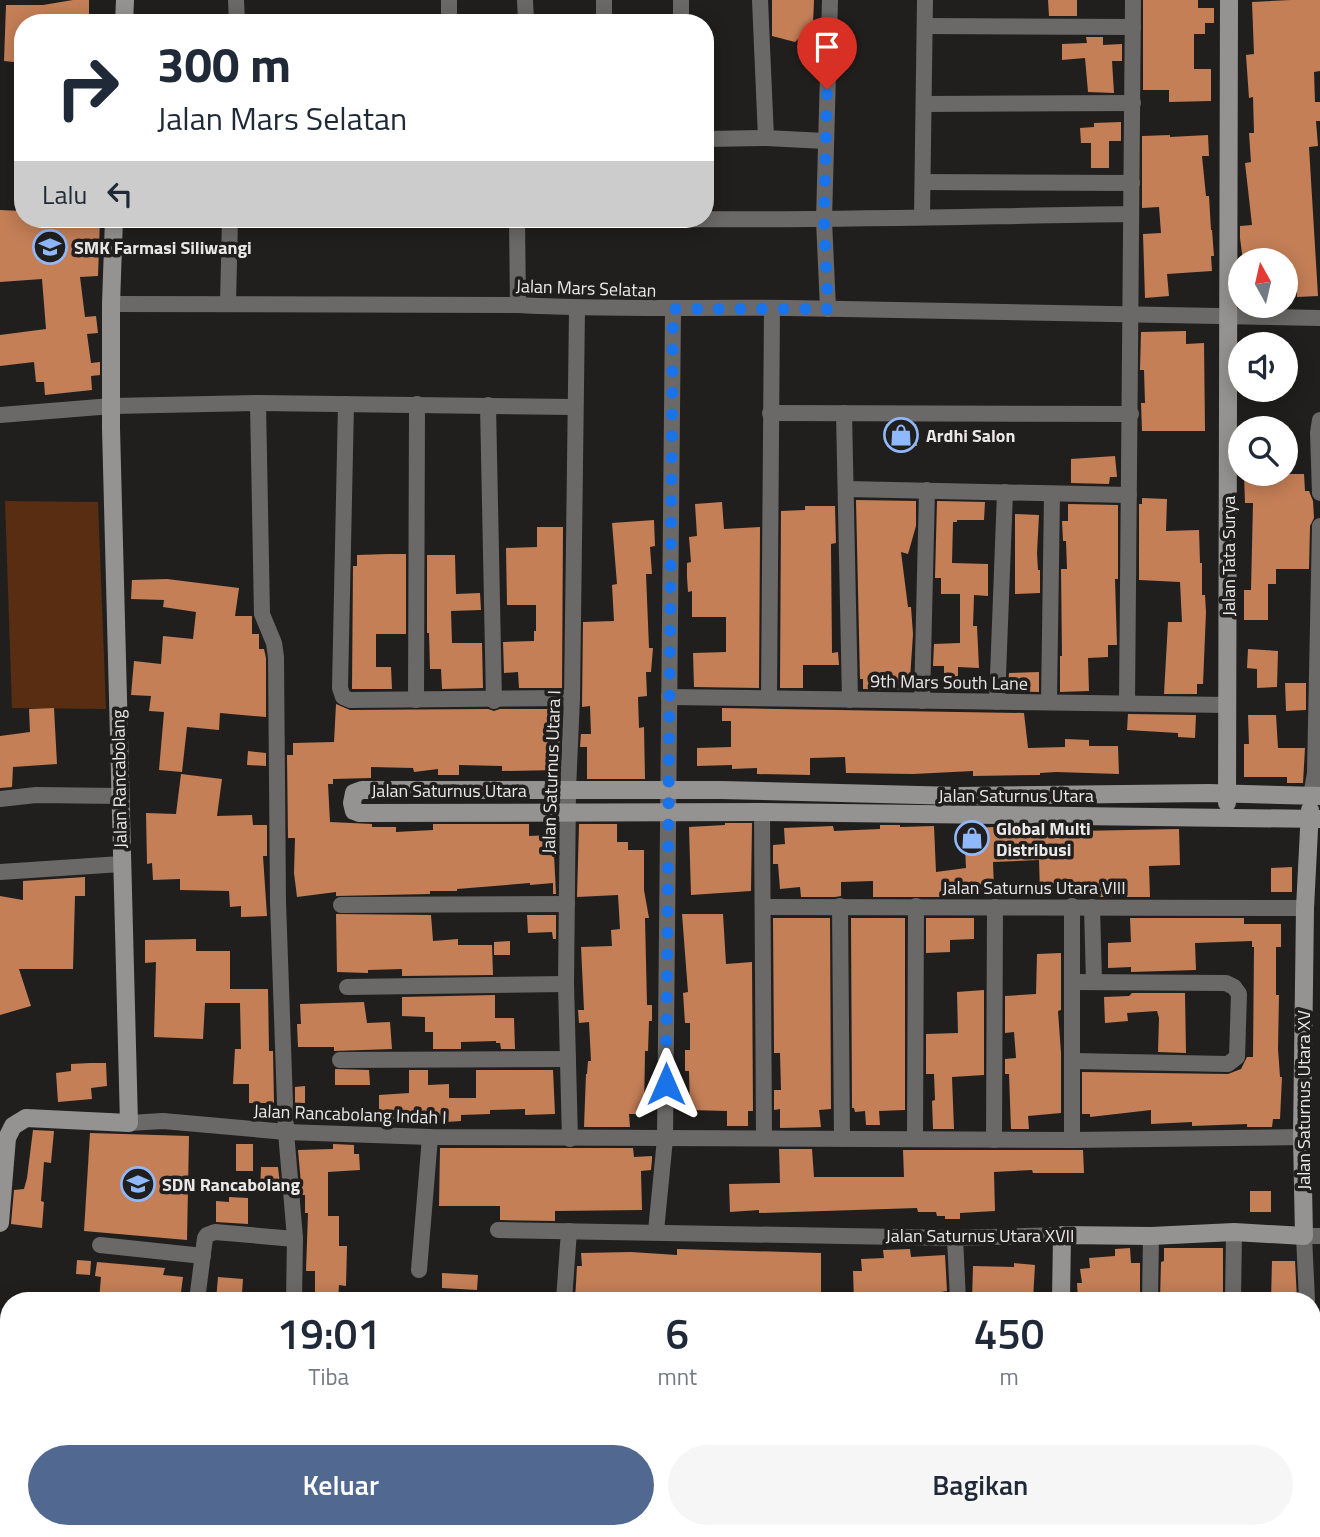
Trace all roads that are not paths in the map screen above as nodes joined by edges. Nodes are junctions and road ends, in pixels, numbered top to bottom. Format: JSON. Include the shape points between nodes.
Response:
{"nodes":[{"id":1,"x":760,"y":0,"type":"edge"},
{"id":2,"x":830,"y":0,"type":"edge"},
{"id":3,"x":925,"y":0,"type":"edge"},
{"id":4,"x":1133,"y":0,"type":"edge"},
{"id":5,"x":1229,"y":0,"type":"edge"},
{"id":6,"x":926,"y":26,"type":"junction"},
{"id":7,"x":1133,"y":27,"type":"junction"},
{"id":8,"x":1133,"y":103,"type":"junction"},
{"id":9,"x":924,"y":104,"type":"junction"},
{"id":10,"x":766,"y":138,"type":"junction"},
{"id":11,"x":714,"y":139,"type":"edge"},
{"id":12,"x":825,"y":141,"type":"junction"},
{"id":13,"x":923,"y":182,"type":"junction"},
{"id":14,"x":1132,"y":183,"type":"junction"},
{"id":15,"x":1131,"y":214,"type":"junction"},
{"id":16,"x":922,"y":216,"type":"junction"},
{"id":17,"x":714,"y":219,"type":"edge"},
{"id":18,"x":824,"y":220,"type":"junction"},
{"id":19,"x":114,"y":228,"type":"edge"},
{"id":20,"x":230,"y":228,"type":"edge"},
{"id":21,"x":517,"y":228,"type":"edge"},
{"id":22,"x":1228,"y":248,"type":"edge"},
{"id":23,"x":228,"y":303,"type":"junction"},
{"id":24,"x":111,"y":304,"type":"junction"},
{"id":25,"x":518,"y":305,"type":"junction"},
{"id":26,"x":772,"y":308,"type":"junction"},
{"id":27,"x":577,"y":309,"type":"junction"},
{"id":28,"x":673,"y":309,"type":"junction"},
{"id":29,"x":828,"y":309,"type":"junction"},
{"id":30,"x":1131,"y":314,"type":"junction"},
{"id":31,"x":1228,"y":316,"type":"joint"},
{"id":32,"x":1298,"y":318,"type":"edge"},
{"id":33,"x":1320,"y":318,"type":"edge"},
{"id":34,"x":258,"y":403,"type":"junction"},
{"id":35,"x":346,"y":404,"type":"junction"},
{"id":36,"x":416,"y":404,"type":"junction"},
{"id":37,"x":488,"y":405,"type":"junction"},
{"id":38,"x":112,"y":406,"type":"junction"},
{"id":39,"x":575,"y":407,"type":"junction"},
{"id":40,"x":770,"y":413,"type":"junction"},
{"id":41,"x":844,"y":413,"type":"junction"},
{"id":42,"x":1131,"y":414,"type":"junction"},
{"id":43,"x":6,"y":415,"type":"edge"},
{"id":44,"x":1320,"y":421,"type":"edge"},
{"id":45,"x":848,"y":489,"type":"junction"},
{"id":46,"x":927,"y":490,"type":"junction"},
{"id":47,"x":1004,"y":492,"type":"junction"},
{"id":48,"x":1320,"y":493,"type":"edge"},
{"id":49,"x":1052,"y":494,"type":"junction"},
{"id":50,"x":1129,"y":495,"type":"junction"},
{"id":51,"x":1320,"y":526,"type":"edge"},
{"id":52,"x":669,"y":697,"type":"junction"},
{"id":53,"x":572,"y":698,"type":"junction"},
{"id":54,"x":769,"y":698,"type":"junction"},
{"id":55,"x":416,"y":700,"type":"junction"},
{"id":56,"x":850,"y":700,"type":"junction"},
{"id":57,"x":494,"y":701,"type":"junction"},
{"id":58,"x":922,"y":701,"type":"junction"},
{"id":59,"x":997,"y":702,"type":"junction"},
{"id":60,"x":1049,"y":702,"type":"junction"},
{"id":61,"x":1318,"y":702,"type":"edge"},
{"id":62,"x":1127,"y":703,"type":"junction"},
{"id":63,"x":1227,"y":705,"type":"junction"},
{"id":64,"x":568,"y":790,"type":"junction"},
{"id":65,"x":667,"y":790,"type":"junction"},
{"id":66,"x":1227,"y":794,"type":"junction"},
{"id":67,"x":119,"y":796,"type":"junction"},
{"id":68,"x":1316,"y":796,"type":"edge"},
{"id":69,"x":0,"y":799,"type":"edge"},
{"id":70,"x":569,"y":811,"type":"junction"},
{"id":71,"x":762,"y":812,"type":"junction"},
{"id":72,"x":668,"y":813,"type":"junction"},
{"id":73,"x":1227,"y":817,"type":"junction"},
{"id":74,"x":1315,"y":819,"type":"edge"},
{"id":75,"x":121,"y":864,"type":"junction"},
{"id":76,"x":0,"y":873,"type":"edge"},
{"id":77,"x":567,"y":904,"type":"junction"},
{"id":78,"x":341,"y":905,"type":"dead end"},
{"id":79,"x":840,"y":906,"type":"junction"},
{"id":80,"x":916,"y":906,"type":"junction"},
{"id":81,"x":1072,"y":906,"type":"junction"},
{"id":82,"x":764,"y":907,"type":"junction"},
{"id":83,"x":1092,"y":907,"type":"junction"},
{"id":84,"x":995,"y":908,"type":"junction"},
{"id":85,"x":1305,"y":908,"type":"junction"},
{"id":86,"x":1072,"y":982,"type":"junction"},
{"id":87,"x":1094,"y":982,"type":"junction"},
{"id":88,"x":566,"y":984,"type":"junction"},
{"id":89,"x":347,"y":987,"type":"dead end"},
{"id":90,"x":568,"y":1059,"type":"junction"},
{"id":91,"x":340,"y":1060,"type":"dead end"},
{"id":92,"x":1073,"y":1060,"type":"junction"},
{"id":93,"x":129,"y":1123,"type":"junction"},
{"id":94,"x":5,"y":1128,"type":"edge"},
{"id":95,"x":285,"y":1132,"type":"junction"},
{"id":96,"x":1302,"y":1137,"type":"junction"},
{"id":97,"x":430,"y":1138,"type":"junction"},
{"id":98,"x":764,"y":1138,"type":"junction"},
{"id":99,"x":570,"y":1139,"type":"junction"},
{"id":100,"x":665,"y":1139,"type":"junction"},
{"id":101,"x":842,"y":1139,"type":"junction"},
{"id":102,"x":915,"y":1139,"type":"junction"},
{"id":103,"x":994,"y":1140,"type":"junction"},
{"id":104,"x":1072,"y":1140,"type":"junction"},
{"id":105,"x":0,"y":1223,"type":"edge"},
{"id":106,"x":498,"y":1230,"type":"dead end"},
{"id":107,"x":569,"y":1230,"type":"junction"},
{"id":108,"x":656,"y":1231,"type":"junction"},
{"id":109,"x":1234,"y":1232,"type":"junction"},
{"id":110,"x":1062,"y":1235,"type":"junction"},
{"id":111,"x":1151,"y":1236,"type":"junction"},
{"id":112,"x":1312,"y":1236,"type":"edge"},
{"id":113,"x":955,"y":1238,"type":"junction"},
{"id":114,"x":295,"y":1240,"type":"junction"},
{"id":115,"x":100,"y":1245,"type":"dead end"},
{"id":116,"x":203,"y":1256,"type":"junction"},
{"id":117,"x":419,"y":1270,"type":"dead end"},
{"id":118,"x":198,"y":1292,"type":"edge"},
{"id":119,"x":294,"y":1292,"type":"edge"},
{"id":120,"x":565,"y":1292,"type":"edge"},
{"id":121,"x":958,"y":1292,"type":"edge"},
{"id":122,"x":1061,"y":1292,"type":"edge"},
{"id":123,"x":1150,"y":1292,"type":"edge"},
{"id":124,"x":1233,"y":1292,"type":"edge"},
{"id":125,"x":1308,"y":1292,"type":"edge"}],
"edges":[{"from":1,"to":10,"type":"street"},
{"from":2,"to":12,"type":"street"},
{"from":3,"to":6,"type":"street"},
{"from":4,"to":7,"type":"street"},
{"from":5,"to":22,"type":"street","name":"Jalan Tata Surya"},
{"from":6,"to":7,"type":"street"},
{"from":6,"to":9,"type":"street"},
{"from":7,"to":8,"type":"street"},
{"from":8,"to":9,"type":"street"},
{"from":8,"to":14,"type":"street"},
{"from":9,"to":13,"type":"street"},
{"from":10,"to":11,"type":"street"},
{"from":10,"to":12,"type":"street"},
{"from":12,"to":18,"type":"street"},
{"from":13,"to":14,"type":"street"},
{"from":13,"to":16,"type":"street"},
{"from":14,"to":15,"type":"street"},
{"from":15,"to":16,"type":"street"},
{"from":15,"to":30,"type":"street"},
{"from":16,"to":18,"type":"street"},
{"from":17,"to":18,"type":"street"},
{"from":18,"to":29,"type":"street"},
{"from":19,"to":24,"type":"street","name":"Jalan Rancabolang"},
{"from":20,"to":23,"type":"street"},
{"from":21,"to":25,"type":"street"},
{"from":23,"to":24,"type":"street","name":"Jalan Mars Selatan"},
{"from":23,"to":25,"type":"street","name":"Jalan Mars Selatan"},
{"from":24,"to":38,"type":"street","name":"Jalan Rancabolang"},
{"from":25,"to":27,"type":"street","name":"Jalan Mars Selatan"},
{"from":26,"to":28,"type":"street","name":"Jalan Mars Selatan"},
{"from":26,"to":29,"type":"street","name":"Jalan Mars Selatan"},
{"from":26,"to":40,"type":"street"},
{"from":27,"to":28,"type":"street","name":"Jalan Mars Selatan"},
{"from":27,"to":39,"type":"street","name":"Jalan Saturnus Utara I"},
{"from":28,"to":52,"type":"street"},
{"from":29,"to":30,"type":"street","name":"Jalan Mars Selatan"},
{"from":30,"to":31,"type":"street","name":"Jalan Mars Selatan"},
{"from":30,"to":42,"type":"street"},
{"from":31,"to":63,"type":"street","name":"Jalan Tata Surya"},
{"from":32,"to":33,"type":"street","name":"Jalan Mars Selatan"},
{"from":34,"to":35,"type":"street"},
{"from":34,"to":38,"type":"street"},
{"from":34,"to":95,"type":"street","via":[[262,614],[276,657]]},
{"from":35,"to":36,"type":"street"},
{"from":35,"to":55,"type":"street","via":[[340,688],[350,700]]},
{"from":36,"to":37,"type":"street"},
{"from":36,"to":55,"type":"street"},
{"from":37,"to":39,"type":"street"},
{"from":37,"to":57,"type":"street"},
{"from":38,"to":43,"type":"street"},
{"from":38,"to":67,"type":"street","name":"Jalan Rancabolang"},
{"from":39,"to":53,"type":"street","name":"Jalan Saturnus Utara I"},
{"from":40,"to":41,"type":"street"},
{"from":40,"to":54,"type":"street"},
{"from":41,"to":42,"type":"street"},
{"from":41,"to":45,"type":"street"},
{"from":42,"to":50,"type":"street"},
{"from":44,"to":48,"type":"street"},
{"from":45,"to":46,"type":"street"},
{"from":45,"to":56,"type":"street"},
{"from":46,"to":47,"type":"street"},
{"from":46,"to":58,"type":"street"},
{"from":47,"to":49,"type":"street"},
{"from":47,"to":59,"type":"street"},
{"from":49,"to":50,"type":"street"},
{"from":49,"to":60,"type":"street"},
{"from":50,"to":62,"type":"street"},
{"from":51,"to":61,"type":"street"},
{"from":52,"to":54,"type":"street","name":"9th Mars South Lane"},
{"from":52,"to":65,"type":"street"},
{"from":53,"to":57,"type":"street"},
{"from":53,"to":64,"type":"street","name":"Jalan Saturnus Utara I"},
{"from":54,"to":56,"type":"street","name":"9th Mars South Lane"},
{"from":55,"to":57,"type":"street"},
{"from":56,"to":58,"type":"street","name":"9th Mars South Lane"},
{"from":58,"to":59,"type":"street","name":"9th Mars South Lane"},
{"from":59,"to":60,"type":"street","name":"9th Mars South Lane"},
{"from":60,"to":62,"type":"street","name":"9th Mars South Lane"},
{"from":61,"to":68,"type":"street"},
{"from":62,"to":63,"type":"street","name":"9th Mars South Lane"},
{"from":63,"to":66,"type":"street","name":"Jalan Tata Surya"},
{"from":64,"to":65,"type":"street","name":"Jalan Saturnus Utara"},
{"from":64,"to":70,"type":"street","name":"Jalan Saturnus Utara I"},
{"from":64,"to":70,"type":"street","name":"Jalan Saturnus Utara","via":[[358,790],[352,803],[359,813]]},
{"from":65,"to":66,"type":"street","name":"Jalan Saturnus Utara","via":[[958,796]]},
{"from":65,"to":72,"type":"street"},
{"from":66,"to":68,"type":"street","name":"Jalan Saturnus Utara"},
{"from":66,"to":73,"type":"street","name":"Jalan Tata Surya"},
{"from":67,"to":69,"type":"street"},
{"from":67,"to":75,"type":"street","name":"Jalan Rancabolang"},
{"from":68,"to":74,"type":"street","name":"Jalan Saturnus Utara XV"},
{"from":70,"to":72,"type":"street","name":"Jalan Saturnus Utara"},
{"from":70,"to":77,"type":"street","name":"Jalan Saturnus Utara I"},
{"from":71,"to":72,"type":"street","name":"Jalan Saturnus Utara"},
{"from":71,"to":73,"type":"street","name":"Jalan Saturnus Utara"},
{"from":71,"to":82,"type":"street"},
{"from":72,"to":100,"type":"street"},
{"from":73,"to":74,"type":"street","name":"Jalan Saturnus Utara"},
{"from":74,"to":85,"type":"street","name":"Jalan Saturnus Utara XV"},
{"from":75,"to":76,"type":"street"},
{"from":75,"to":93,"type":"street","name":"Jalan Rancabolang"},
{"from":77,"to":78,"type":"street"},
{"from":77,"to":88,"type":"street","name":"Jalan Saturnus Utara I"},
{"from":79,"to":80,"type":"street","name":"Jalan Saturnus Utara VIII"},
{"from":79,"to":82,"type":"street","name":"Jalan Saturnus Utara VIII"},
{"from":79,"to":101,"type":"street"},
{"from":80,"to":84,"type":"street","name":"Jalan Saturnus Utara VIII"},
{"from":80,"to":102,"type":"street"},
{"from":81,"to":83,"type":"street","name":"Jalan Saturnus Utara VIII"},
{"from":81,"to":84,"type":"street","name":"Jalan Saturnus Utara VIII"},
{"from":81,"to":86,"type":"street"},
{"from":82,"to":98,"type":"street"},
{"from":83,"to":85,"type":"street","name":"Jalan Saturnus Utara VIII"},
{"from":83,"to":87,"type":"street"},
{"from":84,"to":103,"type":"street"},
{"from":85,"to":96,"type":"street","name":"Jalan Saturnus Utara XV"},
{"from":86,"to":87,"type":"street"},
{"from":86,"to":92,"type":"street"},
{"from":87,"to":92,"type":"street","via":[[1226,983],[1234,987],[1239,994],[1237,1057],[1228,1064]]},
{"from":88,"to":89,"type":"street"},
{"from":88,"to":90,"type":"street","name":"Jalan Saturnus Utara I"},
{"from":90,"to":91,"type":"street"},
{"from":90,"to":99,"type":"street","name":"Jalan Saturnus Utara I"},
{"from":92,"to":104,"type":"street"},
{"from":93,"to":94,"type":"street","via":[[26,1118]]},
{"from":93,"to":95,"type":"street","name":"Jalan Rancabolang Indah I"},
{"from":94,"to":105,"type":"street"},
{"from":95,"to":97,"type":"street","name":"Jalan Rancabolang Indah I"},
{"from":95,"to":114,"type":"street"},
{"from":96,"to":104,"type":"street","name":"Jalan Rancabolang Indah I"},
{"from":96,"to":112,"type":"street","name":"Jalan Saturnus Utara XV"},
{"from":97,"to":99,"type":"street","name":"Jalan Rancabolang Indah I"},
{"from":97,"to":117,"type":"street"},
{"from":98,"to":100,"type":"street","name":"Jalan Rancabolang Indah I"},
{"from":98,"to":101,"type":"street","name":"Jalan Rancabolang Indah I"},
{"from":99,"to":100,"type":"street","name":"Jalan Rancabolang Indah I"},
{"from":100,"to":108,"type":"street"},
{"from":101,"to":102,"type":"street","name":"Jalan Rancabolang Indah I"},
{"from":102,"to":103,"type":"street","name":"Jalan Rancabolang Indah I"},
{"from":103,"to":104,"type":"street","name":"Jalan Rancabolang Indah I"},
{"from":106,"to":107,"type":"street","name":"Jalan Saturnus Utara XVII"},
{"from":107,"to":108,"type":"street","name":"Jalan Saturnus Utara XVII"},
{"from":107,"to":120,"type":"street"},
{"from":108,"to":113,"type":"street","name":"Jalan Saturnus Utara XVII"},
{"from":109,"to":111,"type":"street","name":"Jalan Saturnus Utara XVII"},
{"from":109,"to":112,"type":"street","name":"Jalan Saturnus Utara XVII"},
{"from":109,"to":124,"type":"street"},
{"from":110,"to":111,"type":"street","name":"Jalan Saturnus Utara XVII"},
{"from":110,"to":113,"type":"street","name":"Jalan Saturnus Utara XVII"},
{"from":110,"to":122,"type":"street"},
{"from":111,"to":123,"type":"street"},
{"from":112,"to":125,"type":"street"},
{"from":113,"to":121,"type":"street"},
{"from":114,"to":116,"type":"street","via":[[215,1232],[205,1238]]},
{"from":114,"to":119,"type":"street"},
{"from":115,"to":116,"type":"street"},
{"from":116,"to":118,"type":"street"}]}
